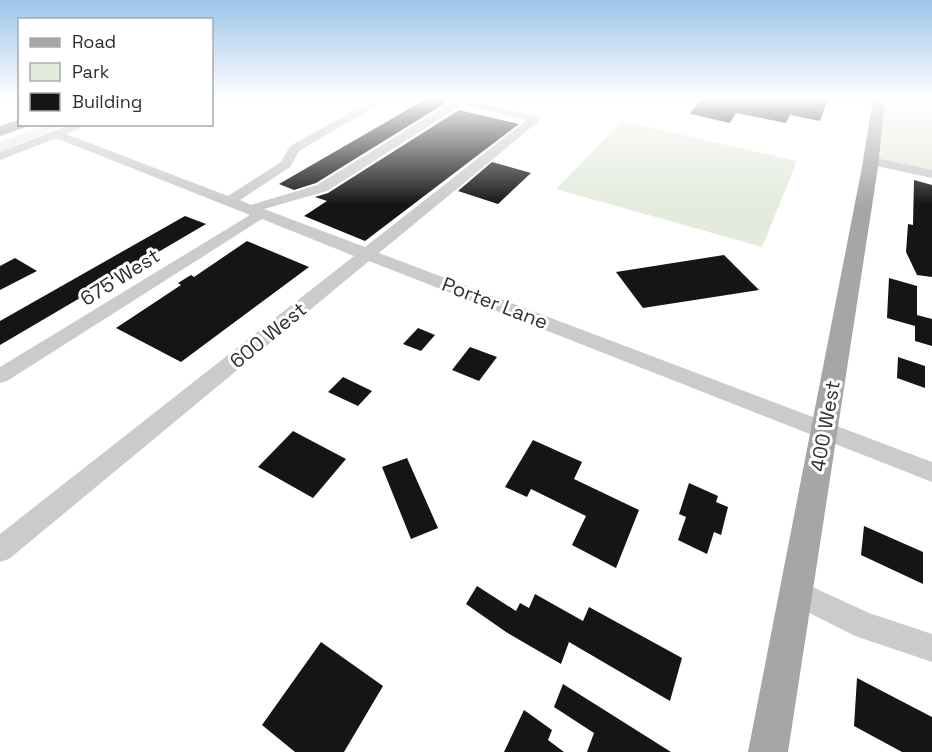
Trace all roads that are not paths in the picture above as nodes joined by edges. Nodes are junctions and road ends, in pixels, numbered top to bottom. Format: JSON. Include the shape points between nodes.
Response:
{"nodes":[{"id":1,"x":320,"y":134,"type":"edge"},
{"id":2,"x":408,"y":134,"type":"edge"},
{"id":3,"x":517,"y":134,"type":"edge"},
{"id":4,"x":874,"y":134,"type":"edge"},
{"id":5,"x":57,"y":135,"type":"joint"},
{"id":6,"x":0,"y":156,"type":"edge"},
{"id":7,"x":871,"y":161,"type":"junction"},
{"id":8,"x":932,"y":174,"type":"edge"},
{"id":9,"x":229,"y":201,"type":"junction"},
{"id":10,"x":256,"y":211,"type":"junction"},
{"id":11,"x":368,"y":255,"type":"junction"},
{"id":12,"x":0,"y":376,"type":"edge"},
{"id":13,"x":823,"y":430,"type":"junction"},
{"id":14,"x":932,"y":472,"type":"edge"},
{"id":15,"x":0,"y":550,"type":"edge"},
{"id":16,"x":795,"y":592,"type":"junction"},
{"id":17,"x":932,"y":648,"type":"edge"},
{"id":18,"x":768,"y":752,"type":"edge"}],
"edges":[{"from":1,"to":9,"type":"street","via":[[294,149],[286,164]]},
{"from":2,"to":10,"type":"street","name":"675 West","via":[[322,188]]},
{"from":3,"to":11,"type":"street","name":"600 West"},
{"from":4,"to":7,"type":"main road","name":"400 West"},
{"from":5,"to":6,"type":"street"},
{"from":5,"to":9,"type":"street","name":"Porter Lane"},
{"from":7,"to":8,"type":"street"},
{"from":7,"to":13,"type":"main road","name":"400 West"},
{"from":9,"to":10,"type":"street","name":"Porter Lane"},
{"from":10,"to":11,"type":"street","name":"Porter Lane"},
{"from":10,"to":12,"type":"street","name":"675 West"},
{"from":11,"to":13,"type":"street","name":"Porter Lane"},
{"from":11,"to":15,"type":"street","name":"600 West"},
{"from":13,"to":14,"type":"street","name":"Porter Lane"},
{"from":13,"to":16,"type":"main road","name":"400 West"},
{"from":16,"to":17,"type":"street","via":[[865,626]]},
{"from":16,"to":18,"type":"main road","name":"400 West"}]}
